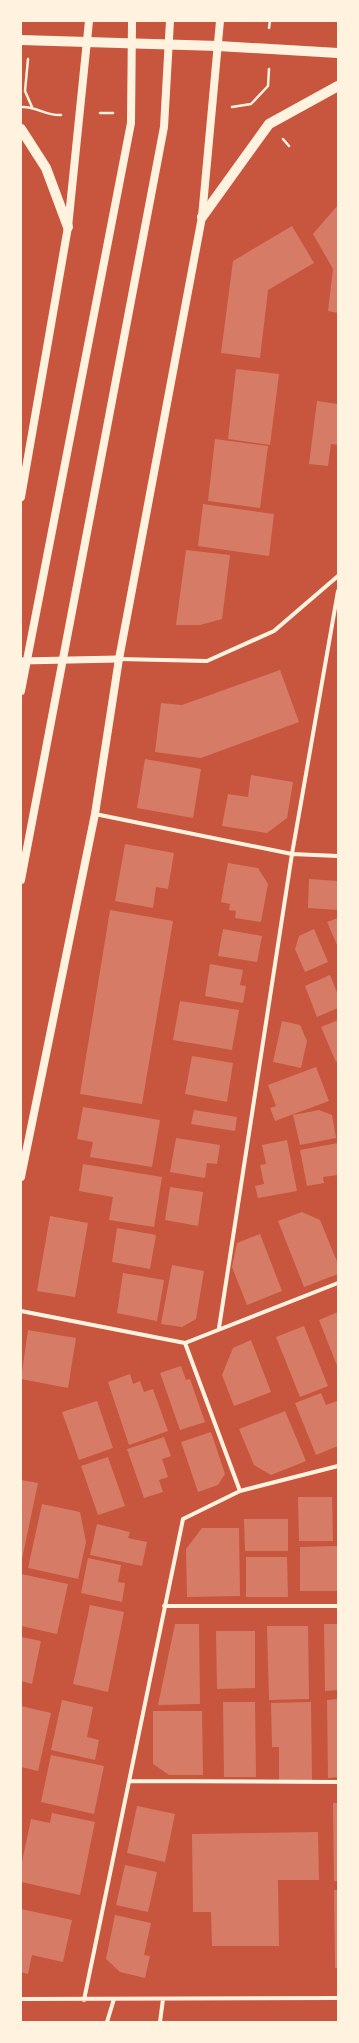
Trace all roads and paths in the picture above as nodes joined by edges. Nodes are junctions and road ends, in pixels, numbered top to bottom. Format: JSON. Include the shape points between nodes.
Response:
{"nodes":[{"id":1,"x":89,"y":21,"type":"edge"},
{"id":2,"x":132,"y":21,"type":"edge"},
{"id":3,"x":170,"y":21,"type":"edge"},
{"id":4,"x":220,"y":21,"type":"edge"},
{"id":5,"x":21,"y":40,"type":"edge"},
{"id":6,"x":88,"y":42,"type":"junction"},
{"id":7,"x":218,"y":46,"type":"junction"},
{"id":8,"x":338,"y":53,"type":"edge"},
{"id":9,"x":338,"y":86,"type":"edge"},
{"id":10,"x":25,"y":91,"type":"dead end"},
{"id":11,"x":251,"y":104,"type":"dead end"},
{"id":12,"x":21,"y":107,"type":"edge"},
{"id":13,"x":32,"y":107,"type":"junction"},
{"id":14,"x":227,"y":108,"type":"dead end"},
{"id":15,"x":51,"y":115,"type":"dead end"},
{"id":16,"x":21,"y":129,"type":"edge"},
{"id":17,"x":202,"y":217,"type":"junction"},
{"id":18,"x":68,"y":227,"type":"junction"},
{"id":19,"x":21,"y":497,"type":"edge"},
{"id":20,"x":338,"y":576,"type":"edge"},
{"id":21,"x":338,"y":591,"type":"edge"},
{"id":22,"x":119,"y":659,"type":"junction"},
{"id":23,"x":21,"y":661,"type":"edge"},
{"id":24,"x":21,"y":691,"type":"edge"},
{"id":25,"x":95,"y":814,"type":"junction"},
{"id":26,"x":292,"y":854,"type":"junction"},
{"id":27,"x":338,"y":856,"type":"edge"},
{"id":28,"x":21,"y":880,"type":"edge"},
{"id":29,"x":21,"y":1177,"type":"edge"},
{"id":30,"x":338,"y":1283,"type":"edge"},
{"id":31,"x":21,"y":1311,"type":"edge"},
{"id":32,"x":219,"y":1328,"type":"junction"},
{"id":33,"x":186,"y":1343,"type":"junction"},
{"id":34,"x":338,"y":1466,"type":"edge"},
{"id":35,"x":240,"y":1491,"type":"junction"},
{"id":36,"x":164,"y":1606,"type":"junction"},
{"id":37,"x":338,"y":1606,"type":"edge"},
{"id":38,"x":129,"y":1780,"type":"junction"},
{"id":39,"x":338,"y":1782,"type":"edge"},
{"id":40,"x":338,"y":1998,"type":"edge"},
{"id":41,"x":21,"y":1999,"type":"edge"},
{"id":42,"x":114,"y":1999,"type":"junction"},
{"id":43,"x":163,"y":1999,"type":"junction"},
{"id":44,"x":84,"y":2000,"type":"junction"},
{"id":45,"x":107,"y":2022,"type":"edge"},
{"id":46,"x":160,"y":2022,"type":"edge"}],
"edges":[{"from":1,"to":6,"type":"main road"},
{"from":2,"to":24,"type":"main road","via":[[131,123]]},
{"from":3,"to":28,"type":"main road","via":[[164,127]]},
{"from":4,"to":7,"type":"main road"},
{"from":5,"to":6,"type":"main road"},
{"from":6,"to":7,"type":"main road"},
{"from":6,"to":18,"type":"main road"},
{"from":7,"to":8,"type":"main road"},
{"from":7,"to":17,"type":"main road"},
{"from":9,"to":17,"type":"main road","via":[[269,124]]},
{"from":10,"to":13,"type":"path"},
{"from":11,"to":14,"type":"path"},
{"from":12,"to":13,"type":"path"},
{"from":13,"to":15,"type":"path"},
{"from":16,"to":18,"type":"main road","via":[[46,168]]},
{"from":17,"to":22,"type":"main road"},
{"from":18,"to":19,"type":"main road"},
{"from":20,"to":22,"type":"street","via":[[274,631],[207,662]]},
{"from":21,"to":26,"type":"street"},
{"from":22,"to":23,"type":"street"},
{"from":22,"to":25,"type":"main road"},
{"from":25,"to":26,"type":"street"},
{"from":25,"to":29,"type":"main road"},
{"from":26,"to":27,"type":"street"},
{"from":26,"to":32,"type":"street"},
{"from":30,"to":32,"type":"street"},
{"from":31,"to":33,"type":"street"},
{"from":32,"to":33,"type":"street"},
{"from":33,"to":35,"type":"street"},
{"from":34,"to":35,"type":"street"},
{"from":35,"to":36,"type":"street","via":[[182,1519]]},
{"from":36,"to":37,"type":"street"},
{"from":36,"to":38,"type":"street"},
{"from":38,"to":39,"type":"street"},
{"from":38,"to":44,"type":"street"},
{"from":40,"to":43,"type":"street"},
{"from":41,"to":44,"type":"street"},
{"from":42,"to":43,"type":"street"},
{"from":42,"to":44,"type":"street"},
{"from":42,"to":45,"type":"street"},
{"from":43,"to":46,"type":"street"}]}
